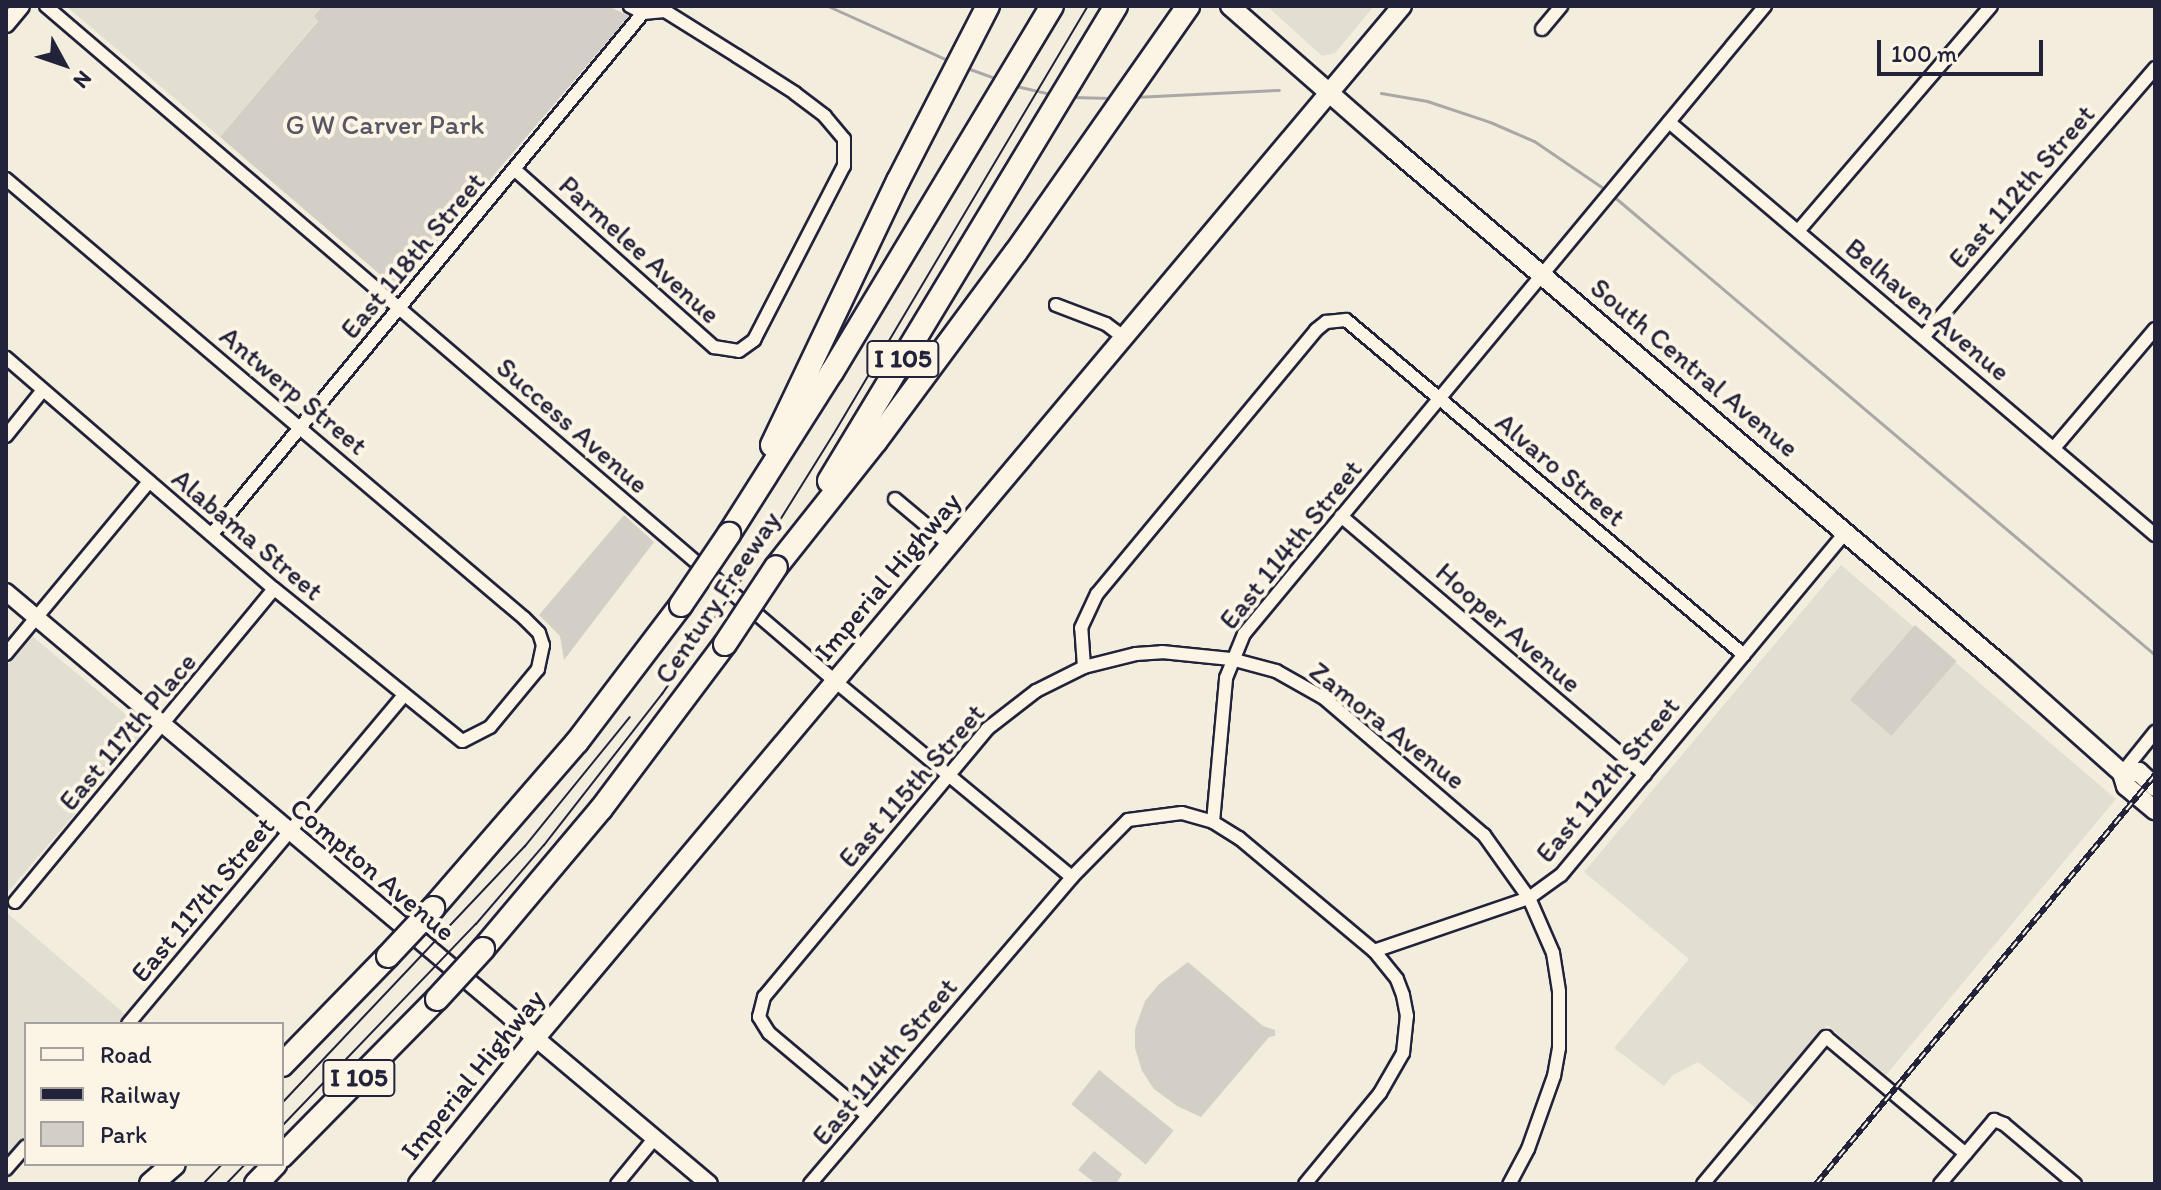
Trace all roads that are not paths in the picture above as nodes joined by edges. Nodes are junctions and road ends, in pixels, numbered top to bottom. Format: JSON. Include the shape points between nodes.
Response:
{"nodes":[{"id":1,"x":21,"y":6,"type":"edge"},
{"id":2,"x":46,"y":6,"type":"edge"},
{"id":3,"x":630,"y":6,"type":"edge"},
{"id":4,"x":988,"y":6,"type":"edge"},
{"id":5,"x":1052,"y":6,"type":"edge"},
{"id":6,"x":1116,"y":6,"type":"edge"},
{"id":7,"x":1188,"y":6,"type":"edge"},
{"id":8,"x":1230,"y":6,"type":"edge"},
{"id":9,"x":1402,"y":6,"type":"edge"},
{"id":10,"x":1561,"y":6,"type":"edge"},
{"id":11,"x":1764,"y":6,"type":"edge"},
{"id":12,"x":1991,"y":6,"type":"edge"},
{"id":13,"x":646,"y":9,"type":"edge"},
{"id":14,"x":6,"y":24,"type":"edge"},
{"id":15,"x":1542,"y":29,"type":"dead end"},
{"id":16,"x":2155,"y":68,"type":"edge"},
{"id":17,"x":1329,"y":93,"type":"junction"},
{"id":18,"x":1669,"y":122,"type":"junction"},
{"id":19,"x":514,"y":169,"type":"junction"},
{"id":20,"x":6,"y":179,"type":"edge"},
{"id":21,"x":1799,"y":230,"type":"junction"},
{"id":22,"x":1543,"y":274,"type":"junction"},
{"id":23,"x":1056,"y":305,"type":"dead end"},
{"id":24,"x":400,"y":308,"type":"junction"},
{"id":25,"x":2155,"y":329,"type":"edge"},
{"id":26,"x":1924,"y":336,"type":"junction"},
{"id":27,"x":1123,"y":337,"type":"junction"},
{"id":28,"x":6,"y":358,"type":"edge"},
{"id":29,"x":43,"y":390,"type":"junction"},
{"id":30,"x":1440,"y":398,"type":"junction"},
{"id":31,"x":300,"y":426,"type":"junction"},
{"id":32,"x":6,"y":436,"type":"edge"},
{"id":33,"x":2054,"y":448,"type":"junction"},
{"id":34,"x":149,"y":482,"type":"junction"},
{"id":35,"x":895,"y":499,"type":"dead end"},
{"id":36,"x":748,"y":506,"type":"junction"},
{"id":37,"x":1341,"y":516,"type":"junction"},
{"id":38,"x":1846,"y":532,"type":"junction"},
{"id":39,"x":212,"y":534,"type":"junction"},
{"id":40,"x":2155,"y":535,"type":"edge"},
{"id":41,"x":950,"y":545,"type":"junction"},
{"id":42,"x":776,"y":567,"type":"junction"},
{"id":43,"x":274,"y":589,"type":"junction"},
{"id":44,"x":6,"y":592,"type":"edge"},
{"id":45,"x":36,"y":617,"type":"junction"},
{"id":46,"x":6,"y":654,"type":"edge"},
{"id":47,"x":1744,"y":655,"type":"junction"},
{"id":48,"x":1231,"y":659,"type":"junction"},
{"id":49,"x":1084,"y":667,"type":"junction"},
{"id":50,"x":836,"y":682,"type":"junction"},
{"id":51,"x":404,"y":695,"type":"junction"},
{"id":52,"x":164,"y":726,"type":"junction"},
{"id":53,"x":2155,"y":732,"type":"edge"},
{"id":54,"x":462,"y":741,"type":"joint"},
{"id":55,"x":2122,"y":773,"type":"junction"},
{"id":56,"x":948,"y":775,"type":"junction"},
{"id":57,"x":1645,"y":775,"type":"junction"},
{"id":58,"x":2155,"y":787,"type":"edge"},
{"id":59,"x":2155,"y":810,"type":"edge"},
{"id":60,"x":1213,"y":822,"type":"junction"},
{"id":61,"x":289,"y":832,"type":"junction"},
{"id":62,"x":1072,"y":877,"type":"junction"},
{"id":63,"x":1529,"y":898,"type":"junction"},
{"id":64,"x":15,"y":902,"type":"dead end"},
{"id":65,"x":1374,"y":951,"type":"junction"},
{"id":66,"x":130,"y":1022,"type":"edge"},
{"id":67,"x":534,"y":1040,"type":"junction"},
{"id":68,"x":284,"y":1063,"type":"edge"},
{"id":69,"x":868,"y":1116,"type":"junction"},
{"id":70,"x":654,"y":1139,"type":"junction"},
{"id":71,"x":24,"y":1148,"type":"edge"},
{"id":72,"x":284,"y":1154,"type":"edge"},
{"id":73,"x":1966,"y":1154,"type":"junction"},
{"id":74,"x":172,"y":1166,"type":"edge"},
{"id":75,"x":184,"y":1166,"type":"edge"},
{"id":76,"x":273,"y":1166,"type":"edge"},
{"id":77,"x":6,"y":1169,"type":"edge"},
{"id":78,"x":151,"y":1184,"type":"edge"},
{"id":79,"x":167,"y":1184,"type":"edge"},
{"id":80,"x":256,"y":1184,"type":"edge"},
{"id":81,"x":418,"y":1184,"type":"edge"},
{"id":82,"x":617,"y":1184,"type":"edge"},
{"id":83,"x":709,"y":1184,"type":"edge"},
{"id":84,"x":810,"y":1184,"type":"edge"},
{"id":85,"x":1305,"y":1184,"type":"edge"},
{"id":86,"x":1509,"y":1184,"type":"edge"},
{"id":87,"x":1703,"y":1184,"type":"edge"},
{"id":88,"x":1940,"y":1184,"type":"edge"},
{"id":89,"x":2075,"y":1184,"type":"edge"}],
"edges":[{"from":1,"to":14,"type":"main road"},
{"from":2,"to":24,"type":"street","name":"Success Avenue"},
{"from":3,"to":13,"type":"street"},
{"from":4,"to":36,"type":"highway","via":[[777,435]]},
{"from":5,"to":36,"type":"highway","name":"Century Freeway","number":"I 105"},
{"from":6,"to":42,"type":"highway","name":"Century Freeway","number":"I 105"},
{"from":7,"to":42,"type":"highway","via":[[876,441]]},
{"from":8,"to":17,"type":"main road","name":"South Central Avenue"},
{"from":9,"to":17,"type":"main road","name":"Imperial Highway"},
{"from":10,"to":15,"type":"street"},
{"from":11,"to":18,"type":"street","name":"East 114th Street"},
{"from":12,"to":21,"type":"street"},
{"from":13,"to":19,"type":"street","name":"East 118th Street"},
{"from":13,"to":19,"type":"street","name":"Parmelee Avenue","via":[[665,11],[795,93],[844,139],[844,166],[763,328],[739,351],[714,347]]},
{"from":16,"to":26,"type":"street","name":"East 112th Street"},
{"from":17,"to":22,"type":"main road","name":"South Central Avenue"},
{"from":17,"to":27,"type":"main road","name":"Imperial Highway"},
{"from":18,"to":21,"type":"street","name":"Belhaven Avenue"},
{"from":18,"to":22,"type":"street","name":"East 114th Street"},
{"from":19,"to":24,"type":"street","name":"East 118th Street"},
{"from":20,"to":31,"type":"street","name":"Antwerp Street"},
{"from":21,"to":26,"type":"street","name":"Belhaven Avenue"},
{"from":22,"to":30,"type":"street","name":"East 114th Street"},
{"from":22,"to":38,"type":"main road","name":"South Central Avenue"},
{"from":23,"to":27,"type":"street","via":[[1106,324]]},
{"from":24,"to":31,"type":"street","name":"East 118th Street"},
{"from":24,"to":50,"type":"street","name":"Success Avenue"},
{"from":25,"to":33,"type":"street"},
{"from":26,"to":33,"type":"street","name":"Belhaven Avenue"},
{"from":27,"to":41,"type":"main road","name":"Imperial Highway"},
{"from":28,"to":29,"type":"street","name":"Alabama Street"},
{"from":29,"to":32,"type":"street"},
{"from":29,"to":34,"type":"street","name":"Alabama Street"},
{"from":30,"to":37,"type":"street","name":"East 114th Street"},
{"from":30,"to":47,"type":"street","name":"Alvaro Street"},
{"from":30,"to":49,"type":"street","name":"Alvaro Street","via":[[1346,320],[1326,322],[1097,594],[1081,628]]},
{"from":31,"to":39,"type":"street","name":"East 118th Street"},
{"from":31,"to":54,"type":"street","name":"Antwerp Street","via":[[539,633],[543,645],[538,669],[482,734]]},
{"from":33,"to":40,"type":"street","name":"Belhaven Avenue"},
{"from":34,"to":39,"type":"street","name":"Alabama Street"},
{"from":34,"to":45,"type":"street"},
{"from":35,"to":41,"type":"street"},
{"from":36,"to":68,"type":"highway","name":"Century Freeway","number":"I 105","bridge":true,"via":[[577,742],[433,908]]},
{"from":37,"to":48,"type":"street","name":"East 114th Street","via":[[1244,634]]},
{"from":37,"to":57,"type":"street","name":"Hooper Avenue"},
{"from":38,"to":47,"type":"street","name":"East 112th Street"},
{"from":38,"to":55,"type":"main road","name":"South Central Avenue"},
{"from":39,"to":43,"type":"street","name":"Alabama Street"},
{"from":41,"to":50,"type":"main road","name":"Imperial Highway"},
{"from":42,"to":72,"type":"highway","name":"Century Freeway","number":"I 105","bridge":true,"via":[[611,797],[483,949]]},
{"from":43,"to":51,"type":"street","name":"Alabama Street"},
{"from":43,"to":52,"type":"street","name":"East 117th Place"},
{"from":44,"to":45,"type":"main road","name":"Compton Avenue"},
{"from":45,"to":46,"type":"street"},
{"from":45,"to":52,"type":"main road","name":"Compton Avenue"},
{"from":47,"to":57,"type":"street","name":"East 112th Street"},
{"from":48,"to":49,"type":"street","name":"Zamora Avenue","via":[[1136,654]]},
{"from":48,"to":60,"type":"street","name":"East 114th Street"},
{"from":48,"to":63,"type":"street","name":"Zamora Avenue","via":[[1276,671],[1334,707],[1484,835]]},
{"from":49,"to":56,"type":"street","name":"East 115th Street","via":[[1011,709]]},
{"from":50,"to":56,"type":"street","name":"Success Avenue"},
{"from":50,"to":67,"type":"main road","name":"Imperial Highway"},
{"from":51,"to":54,"type":"street","name":"Alabama Street"},
{"from":51,"to":61,"type":"street","name":"East 117th Street"},
{"from":52,"to":61,"type":"main road","name":"Compton Avenue"},
{"from":52,"to":64,"type":"street","name":"East 117th Place"},
{"from":53,"to":55,"type":"street"},
{"from":55,"to":58,"type":"main road","name":"South Central Avenue","via":[[2139,772]]},
{"from":55,"to":59,"type":"main road","name":"South Central Avenue","via":[[2126,786]]},
{"from":56,"to":62,"type":"street","name":"Success Avenue"},
{"from":56,"to":69,"type":"street","name":"East 115th Street","via":[[773,983],[759,1007],[769,1033]]},
{"from":57,"to":63,"type":"street","name":"East 112th Street","via":[[1561,875]]},
{"from":60,"to":62,"type":"street","name":"East 114th Street","via":[[1182,813],[1128,820]]},
{"from":60,"to":65,"type":"street"},
{"from":61,"to":66,"type":"street","name":"East 117th Street"},
{"from":61,"to":67,"type":"main road","name":"Compton Avenue"},
{"from":62,"to":69,"type":"street","name":"East 114th Street"},
{"from":63,"to":65,"type":"street","name":"East 112th Street"},
{"from":63,"to":86,"type":"street","name":"Zamora Avenue","via":[[1557,972],[1559,1048],[1543,1112]]},
{"from":65,"to":85,"type":"street","via":[[1403,995],[1403,1053],[1380,1093]]},
{"from":67,"to":70,"type":"main road","name":"Compton Avenue"},
{"from":67,"to":81,"type":"main road","name":"Imperial Highway"},
{"from":69,"to":84,"type":"street","name":"East 114th Street"},
{"from":70,"to":82,"type":"street"},
{"from":70,"to":83,"type":"main road","name":"Compton Avenue"},
{"from":71,"to":77,"type":"street"},
{"from":73,"to":87,"type":"street","via":[[1826,1037]]},
{"from":73,"to":88,"type":"street"},
{"from":73,"to":89,"type":"street","via":[[1994,1120]]},
{"from":74,"to":78,"type":"highway"},
{"from":75,"to":79,"type":"highway"},
{"from":76,"to":80,"type":"highway"}]}
